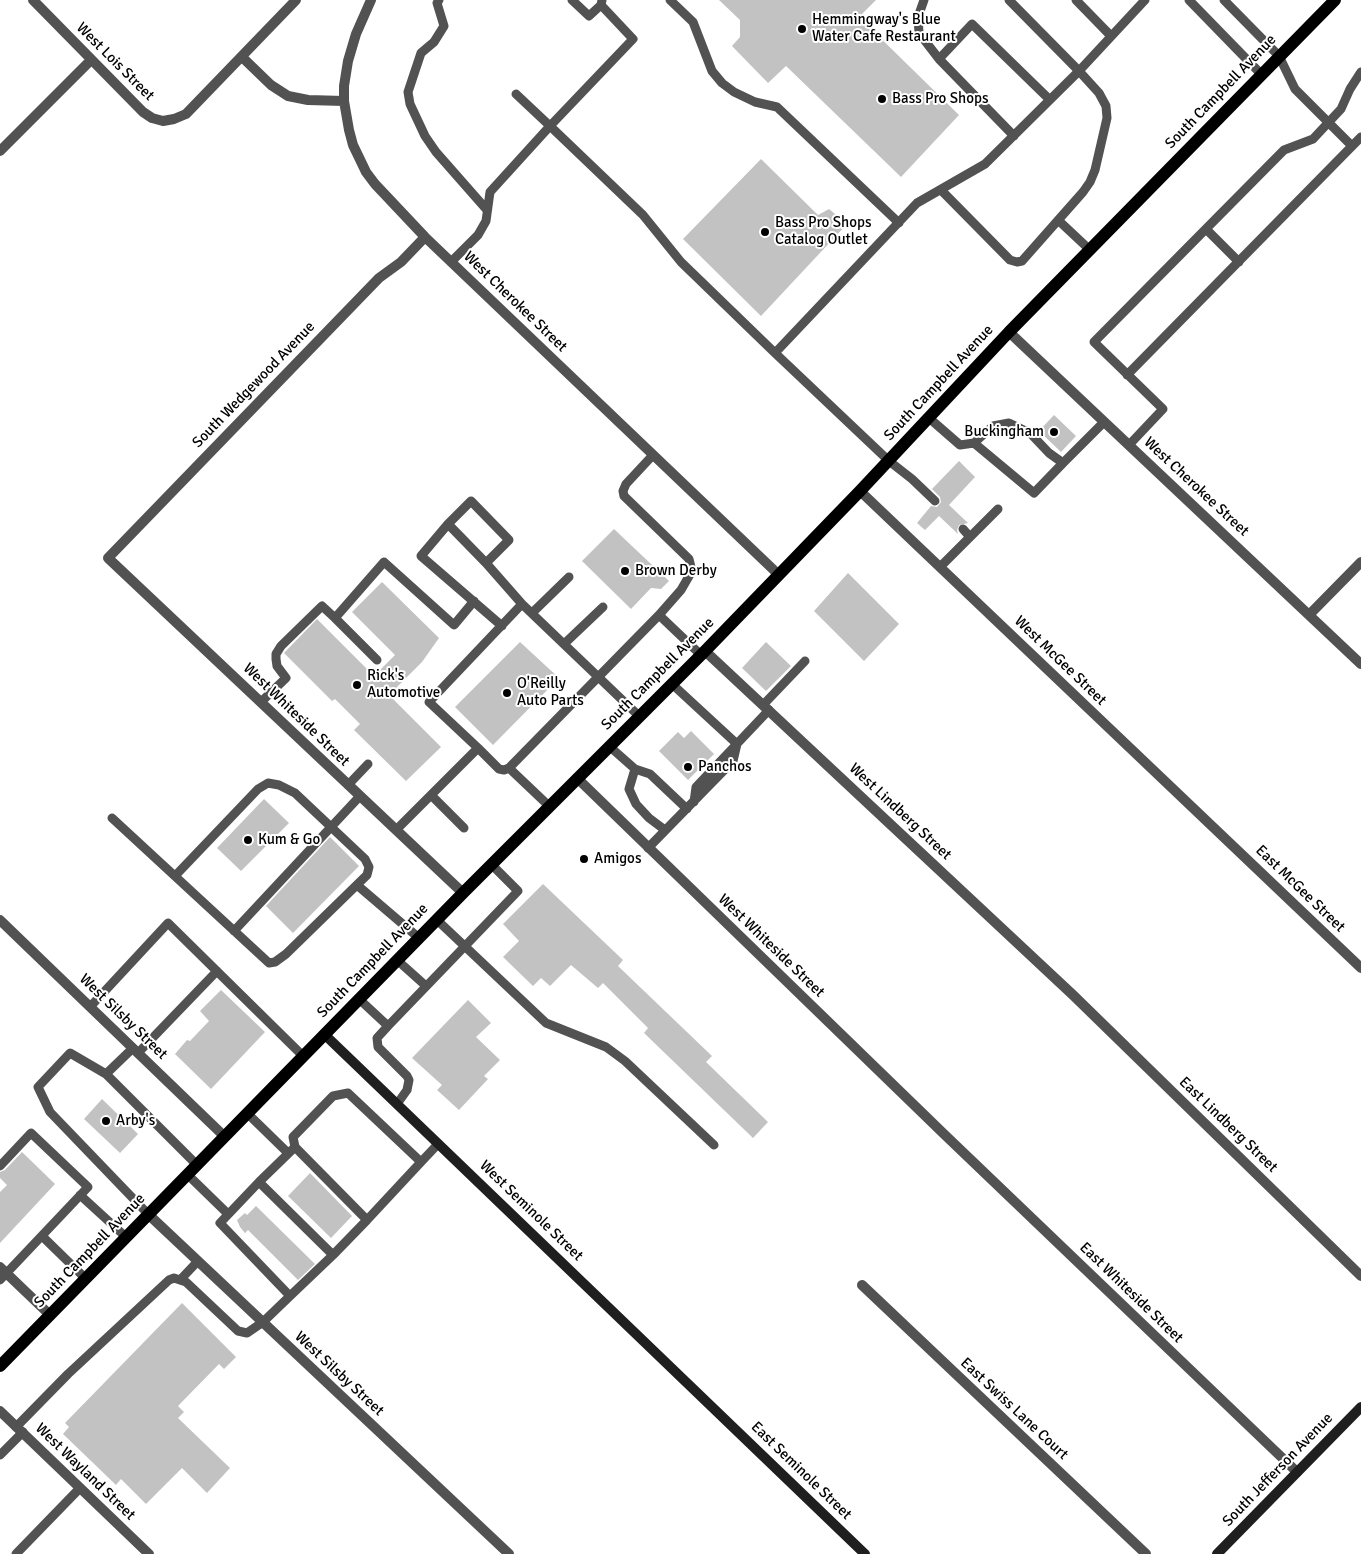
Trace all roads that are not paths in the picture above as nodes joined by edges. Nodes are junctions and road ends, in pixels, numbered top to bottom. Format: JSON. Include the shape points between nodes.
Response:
{"nodes":[{"id":1,"x":33,"y":0,"type":"edge"},
{"id":2,"x":371,"y":0,"type":"edge"},
{"id":3,"x":439,"y":0,"type":"edge"},
{"id":4,"x":572,"y":0,"type":"edge"},
{"id":5,"x":670,"y":0,"type":"edge"},
{"id":6,"x":924,"y":0,"type":"edge"},
{"id":7,"x":1009,"y":0,"type":"edge"},
{"id":8,"x":1076,"y":0,"type":"edge"},
{"id":9,"x":1145,"y":0,"type":"edge"},
{"id":10,"x":1189,"y":0,"type":"edge"},
{"id":11,"x":1224,"y":0,"type":"edge"},
{"id":12,"x":1335,"y":0,"type":"edge"},
{"id":13,"x":296,"y":1,"type":"edge"},
{"id":14,"x":602,"y":2,"type":"edge"},
{"id":15,"x":1111,"y":36,"type":"junction"},
{"id":16,"x":1279,"y":56,"type":"junction"},
{"id":17,"x":242,"y":57,"type":"junction"},
{"id":18,"x":939,"y":59,"type":"junction"},
{"id":19,"x":91,"y":60,"type":"junction"},
{"id":20,"x":1079,"y":71,"type":"junction"},
{"id":21,"x":1361,"y":72,"type":"edge"},
{"id":22,"x":1262,"y":74,"type":"junction"},
{"id":23,"x":516,"y":94,"type":"dead end"},
{"id":24,"x":1049,"y":99,"type":"junction"},
{"id":25,"x":344,"y":101,"type":"junction"},
{"id":26,"x":1329,"y":122,"type":"junction"},
{"id":27,"x":550,"y":126,"type":"junction"},
{"id":28,"x":1014,"y":136,"type":"junction"},
{"id":29,"x":1361,"y":137,"type":"edge"},
{"id":30,"x":1352,"y":146,"type":"junction"},
{"id":31,"x":0,"y":151,"type":"edge"},
{"id":32,"x":941,"y":190,"type":"junction"},
{"id":33,"x":487,"y":210,"type":"junction"},
{"id":34,"x":1058,"y":220,"type":"junction"},
{"id":35,"x":898,"y":222,"type":"junction"},
{"id":36,"x":1206,"y":229,"type":"junction"},
{"id":37,"x":425,"y":237,"type":"junction"},
{"id":38,"x":1090,"y":250,"type":"junction"},
{"id":39,"x":451,"y":262,"type":"junction"},
{"id":40,"x":1239,"y":262,"type":"junction"},
{"id":41,"x":1010,"y":332,"type":"junction"},
{"id":42,"x":775,"y":353,"type":"junction"},
{"id":43,"x":1127,"y":375,"type":"junction"},
{"id":44,"x":929,"y":418,"type":"junction"},
{"id":45,"x":1104,"y":422,"type":"junction"},
{"id":46,"x":974,"y":443,"type":"junction"},
{"id":47,"x":1129,"y":444,"type":"junction"},
{"id":48,"x":653,"y":455,"type":"junction"},
{"id":49,"x":889,"y":461,"type":"junction"},
{"id":50,"x":1063,"y":463,"type":"junction"},
{"id":51,"x":860,"y":491,"type":"junction"},
{"id":52,"x":936,"y":502,"type":"dead end"},
{"id":53,"x":998,"y":509,"type":"dead end"},
{"id":54,"x":448,"y":524,"type":"junction"},
{"id":55,"x":963,"y":529,"type":"dead end"},
{"id":56,"x":970,"y":537,"type":"junction"},
{"id":57,"x":108,"y":558,"type":"joint"},
{"id":58,"x":1361,"y":562,"type":"edge"},
{"id":59,"x":486,"y":563,"type":"junction"},
{"id":60,"x":940,"y":567,"type":"junction"},
{"id":61,"x":779,"y":575,"type":"junction"},
{"id":62,"x":569,"y":577,"type":"dead end"},
{"id":63,"x":474,"y":602,"type":"junction"},
{"id":64,"x":522,"y":604,"type":"junction"},
{"id":65,"x":603,"y":608,"type":"dead end"},
{"id":66,"x":532,"y":613,"type":"junction"},
{"id":67,"x":659,"y":615,"type":"junction"},
{"id":68,"x":1309,"y":615,"type":"junction"},
{"id":69,"x":335,"y":618,"type":"junction"},
{"id":70,"x":502,"y":626,"type":"junction"},
{"id":71,"x":564,"y":644,"type":"junction"},
{"id":72,"x":703,"y":653,"type":"junction"},
{"id":73,"x":377,"y":660,"type":"dead end"},
{"id":74,"x":805,"y":661,"type":"dead end"},
{"id":75,"x":1361,"y":664,"type":"edge"},
{"id":76,"x":599,"y":677,"type":"junction"},
{"id":77,"x":672,"y":684,"type":"junction"},
{"id":78,"x":261,"y":702,"type":"junction"},
{"id":79,"x":766,"y":708,"type":"junction"},
{"id":80,"x":639,"y":716,"type":"junction"},
{"id":81,"x":737,"y":744,"type":"junction"},
{"id":82,"x":609,"y":746,"type":"junction"},
{"id":83,"x":478,"y":748,"type":"junction"},
{"id":84,"x":368,"y":764,"type":"dead end"},
{"id":85,"x":509,"y":768,"type":"junction"},
{"id":86,"x":635,"y":768,"type":"junction"},
{"id":87,"x":577,"y":778,"type":"junction"},
{"id":88,"x":348,"y":785,"type":"junction"},
{"id":89,"x":431,"y":795,"type":"junction"},
{"id":90,"x":360,"y":796,"type":"junction"},
{"id":91,"x":550,"y":806,"type":"junction"},
{"id":92,"x":687,"y":809,"type":"junction"},
{"id":93,"x":112,"y":818,"type":"dead end"},
{"id":94,"x":330,"y":826,"type":"junction"},
{"id":95,"x":464,"y":828,"type":"dead end"},
{"id":96,"x":396,"y":830,"type":"junction"},
{"id":97,"x":666,"y":830,"type":"junction"},
{"id":98,"x":648,"y":848,"type":"junction"},
{"id":99,"x":1240,"y":852,"type":"joint"},
{"id":100,"x":491,"y":864,"type":"junction"},
{"id":101,"x":175,"y":876,"type":"junction"},
{"id":102,"x":357,"y":885,"type":"junction"},
{"id":103,"x":462,"y":893,"type":"junction"},
{"id":104,"x":0,"y":920,"type":"edge"},
{"id":105,"x":437,"y":920,"type":"junction"},
{"id":106,"x":234,"y":931,"type":"junction"},
{"id":107,"x":418,"y":938,"type":"junction"},
{"id":108,"x":464,"y":946,"type":"junction"},
{"id":109,"x":397,"y":960,"type":"junction"},
{"id":110,"x":1361,"y":968,"type":"edge"},
{"id":111,"x":217,"y":971,"type":"junction"},
{"id":112,"x":426,"y":986,"type":"junction"},
{"id":113,"x":1074,"y":995,"type":"joint"},
{"id":114,"x":359,"y":999,"type":"junction"},
{"id":115,"x":90,"y":1007,"type":"junction"},
{"id":116,"x":388,"y":1026,"type":"junction"},
{"id":117,"x":324,"y":1034,"type":"junction"},
{"id":118,"x":136,"y":1050,"type":"junction"},
{"id":119,"x":303,"y":1056,"type":"junction"},
{"id":120,"x":106,"y":1074,"type":"junction"},
{"id":121,"x":396,"y":1104,"type":"junction"},
{"id":122,"x":247,"y":1113,"type":"junction"},
{"id":123,"x":945,"y":1135,"type":"joint"},
{"id":124,"x":224,"y":1136,"type":"junction"},
{"id":125,"x":438,"y":1144,"type":"junction"},
{"id":126,"x":714,"y":1145,"type":"dead end"},
{"id":127,"x":291,"y":1150,"type":"junction"},
{"id":128,"x":421,"y":1162,"type":"junction"},
{"id":129,"x":197,"y":1165,"type":"junction"},
{"id":130,"x":0,"y":1166,"type":"edge"},
{"id":131,"x":188,"y":1175,"type":"junction"},
{"id":132,"x":259,"y":1182,"type":"junction"},
{"id":133,"x":80,"y":1196,"type":"junction"},
{"id":134,"x":228,"y":1214,"type":"junction"},
{"id":135,"x":149,"y":1215,"type":"junction"},
{"id":136,"x":367,"y":1220,"type":"junction"},
{"id":137,"x":42,"y":1236,"type":"junction"},
{"id":138,"x":126,"y":1238,"type":"junction"},
{"id":139,"x":333,"y":1255,"type":"junction"},
{"id":140,"x":198,"y":1261,"type":"junction"},
{"id":141,"x":2,"y":1274,"type":"edge"},
{"id":142,"x":1361,"y":1276,"type":"edge"},
{"id":143,"x":86,"y":1279,"type":"junction"},
{"id":144,"x":181,"y":1279,"type":"junction"},
{"id":145,"x":862,"y":1285,"type":"dead end"},
{"id":146,"x":290,"y":1296,"type":"junction"},
{"id":147,"x":50,"y":1315,"type":"junction"},
{"id":148,"x":263,"y":1322,"type":"junction"},
{"id":149,"x":3,"y":1359,"type":"edge"},
{"id":150,"x":1361,"y":1407,"type":"edge"},
{"id":151,"x":717,"y":1410,"type":"joint"},
{"id":152,"x":0,"y":1411,"type":"edge"},
{"id":153,"x":20,"y":1430,"type":"junction"},
{"id":154,"x":0,"y":1455,"type":"edge"},
{"id":155,"x":1297,"y":1472,"type":"junction"},
{"id":156,"x":80,"y":1488,"type":"junction"},
{"id":157,"x":16,"y":1554,"type":"edge"},
{"id":158,"x":149,"y":1554,"type":"edge"},
{"id":159,"x":509,"y":1554,"type":"edge"},
{"id":160,"x":865,"y":1554,"type":"edge"},
{"id":161,"x":1146,"y":1554,"type":"edge"},
{"id":162,"x":1217,"y":1554,"type":"edge"}],
"edges":[{"from":1,"to":19,"type":"street","name":"West Lois Street"},
{"from":2,"to":25,"type":"street","name":"West Cherokee Street","via":[[348,60]]},
{"from":3,"to":33,"type":"lane","via":[[444,26],[434,42],[421,53],[408,92],[410,104],[436,152]]},
{"from":4,"to":14,"type":"lane","via":[[589,16]]},
{"from":5,"to":35,"type":"lane","via":[[693,22],[712,71],[722,83],[754,102],[777,107]]},
{"from":6,"to":18,"type":"lane","via":[[918,18],[919,33]]},
{"from":7,"to":20,"type":"lane"},
{"from":8,"to":15,"type":"lane"},
{"from":9,"to":15,"type":"lane"},
{"from":10,"to":22,"type":"lane"},
{"from":11,"to":16,"type":"lane"},
{"from":12,"to":16,"type":"main road","name":"South Campbell Avenue"},
{"from":13,"to":17,"type":"street"},
{"from":14,"to":27,"type":"lane","via":[[633,39]]},
{"from":15,"to":20,"type":"lane"},
{"from":16,"to":22,"type":"main road","name":"South Campbell Avenue"},
{"from":16,"to":26,"type":"lane","via":[[1296,89]]},
{"from":17,"to":19,"type":"street","name":"West Lois Street","via":[[186,114],[168,120],[152,118],[143,112]]},
{"from":17,"to":25,"type":"street","via":[[271,85],[288,96]]},
{"from":18,"to":24,"type":"lane","via":[[972,24]]},
{"from":18,"to":28,"type":"lane"},
{"from":19,"to":31,"type":"street"},
{"from":20,"to":24,"type":"lane"},
{"from":20,"to":34,"type":"lane","via":[[1103,98],[1107,118],[1090,182]]},
{"from":21,"to":26,"type":"lane","via":[[1341,109]]},
{"from":22,"to":38,"type":"main road","name":"South Campbell Avenue"},
{"from":23,"to":27,"type":"lane"},
{"from":24,"to":28,"type":"lane"},
{"from":25,"to":37,"type":"street","name":"West Cherokee Street","via":[[353,145],[366,172]]},
{"from":26,"to":30,"type":"lane"},
{"from":26,"to":36,"type":"lane","via":[[1313,139],[1284,150]]},
{"from":27,"to":33,"type":"lane","via":[[490,192]]},
{"from":27,"to":42,"type":"lane","via":[[643,215],[681,262]]},
{"from":28,"to":32,"type":"lane","via":[[985,164]]},
{"from":29,"to":30,"type":"lane"},
{"from":30,"to":40,"type":"lane"},
{"from":32,"to":34,"type":"lane","via":[[1010,260],[1017,262],[1022,261]]},
{"from":32,"to":35,"type":"lane","via":[[917,204]]},
{"from":33,"to":39,"type":"lane","via":[[486,221],[478,235]]},
{"from":34,"to":38,"type":"lane"},
{"from":35,"to":42,"type":"lane"},
{"from":36,"to":40,"type":"lane"},
{"from":36,"to":43,"type":"lane","via":[[1094,342]]},
{"from":37,"to":39,"type":"street","name":"West Cherokee Street"},
{"from":37,"to":57,"type":"street","name":"South Wedgewood Avenue","via":[[401,262],[379,278]]},
{"from":38,"to":41,"type":"main road","name":"South Campbell Avenue"},
{"from":39,"to":48,"type":"street","name":"West Cherokee Street"},
{"from":40,"to":43,"type":"lane"},
{"from":41,"to":44,"type":"main road","name":"South Campbell Avenue"},
{"from":41,"to":45,"type":"street","name":"West Cherokee Street"},
{"from":42,"to":49,"type":"lane"},
{"from":43,"to":47,"type":"lane","via":[[1163,409]]},
{"from":44,"to":46,"type":"lane","via":[[960,445]]},
{"from":44,"to":49,"type":"main road","name":"South Campbell Avenue"},
{"from":45,"to":47,"type":"street","name":"West Cherokee Street"},
{"from":45,"to":50,"type":"lane"},
{"from":46,"to":50,"type":"lane","via":[[993,426],[1009,423],[1030,433]]},
{"from":46,"to":50,"type":"lane","via":[[1034,493]]},
{"from":47,"to":68,"type":"street","name":"West Cherokee Street"},
{"from":48,"to":61,"type":"street","name":"West Cherokee Street"},
{"from":48,"to":67,"type":"lane","via":[[626,484],[624,496],[689,559],[692,571],[682,590]]},
{"from":49,"to":51,"type":"main road","name":"South Campbell Avenue"},
{"from":49,"to":52,"type":"lane"},
{"from":51,"to":60,"type":"street","name":"West McGee Street"},
{"from":51,"to":61,"type":"main road","name":"South Campbell Avenue"},
{"from":53,"to":56,"type":"lane"},
{"from":54,"to":59,"type":"lane"},
{"from":54,"to":59,"type":"lane","via":[[471,501],[510,540]]},
{"from":54,"to":63,"type":"lane","via":[[422,556]]},
{"from":55,"to":56,"type":"lane"},
{"from":56,"to":60,"type":"lane"},
{"from":57,"to":78,"type":"street","name":"West Whiteside Street"},
{"from":58,"to":68,"type":"street"},
{"from":59,"to":64,"type":"lane"},
{"from":60,"to":99,"type":"street","name":"West McGee Street"},
{"from":61,"to":72,"type":"main road","name":"South Campbell Avenue"},
{"from":62,"to":66,"type":"lane"},
{"from":63,"to":69,"type":"lane","via":[[454,625],[384,562]]},
{"from":63,"to":70,"type":"lane"},
{"from":64,"to":66,"type":"lane"},
{"from":64,"to":70,"type":"lane"},
{"from":65,"to":71,"type":"lane"},
{"from":66,"to":71,"type":"lane"},
{"from":67,"to":72,"type":"lane"},
{"from":67,"to":76,"type":"lane"},
{"from":68,"to":75,"type":"street","name":"West Cherokee Street"},
{"from":69,"to":73,"type":"lane"},
{"from":69,"to":78,"type":"lane","via":[[322,606],[281,646],[276,654],[277,666],[286,678]]},
{"from":70,"to":83,"type":"lane","via":[[429,702]]},
{"from":71,"to":76,"type":"lane"},
{"from":72,"to":77,"type":"main road","name":"South Campbell Avenue"},
{"from":72,"to":79,"type":"street","name":"West Lindberg Street"},
{"from":74,"to":79,"type":"lane"},
{"from":76,"to":80,"type":"lane"},
{"from":76,"to":85,"type":"lane"},
{"from":77,"to":80,"type":"main road","name":"South Campbell Avenue"},
{"from":77,"to":81,"type":"lane"},
{"from":78,"to":88,"type":"street","name":"West Whiteside Street"},
{"from":79,"to":81,"type":"lane"},
{"from":79,"to":113,"type":"street","name":"West Lindberg Street"},
{"from":80,"to":82,"type":"main road","name":"South Campbell Avenue"},
{"from":81,"to":92,"type":"lane","via":[[733,761]]},
{"from":82,"to":86,"type":"lane"},
{"from":82,"to":87,"type":"main road","name":"South Campbell Avenue"},
{"from":83,"to":85,"type":"lane","via":[[499,769]]},
{"from":83,"to":89,"type":"lane"},
{"from":84,"to":88,"type":"lane"},
{"from":85,"to":91,"type":"lane"},
{"from":86,"to":92,"type":"lane","via":[[650,774]]},
{"from":86,"to":97,"type":"lane","via":[[629,789],[636,804]]},
{"from":87,"to":91,"type":"main road","name":"South Campbell Avenue"},
{"from":87,"to":98,"type":"street","name":"West Whiteside Street"},
{"from":88,"to":90,"type":"street","name":"West Whiteside Street"},
{"from":89,"to":95,"type":"lane"},
{"from":89,"to":96,"type":"lane"},
{"from":90,"to":94,"type":"lane"},
{"from":90,"to":96,"type":"street","name":"West Whiteside Street"},
{"from":91,"to":100,"type":"main road","name":"South Campbell Avenue"},
{"from":92,"to":97,"type":"lane"},
{"from":93,"to":101,"type":"lane"},
{"from":94,"to":101,"type":"lane","via":[[295,793],[268,783],[258,789]]},
{"from":94,"to":102,"type":"lane","via":[[365,859],[369,867],[367,875]]},
{"from":94,"to":106,"type":"lane"},
{"from":96,"to":103,"type":"street","name":"West Whiteside Street"},
{"from":97,"to":98,"type":"lane"},
{"from":98,"to":123,"type":"street","name":"West Whiteside Street"},
{"from":99,"to":110,"type":"street","name":"East McGee Street"},
{"from":100,"to":103,"type":"main road","name":"South Campbell Avenue"},
{"from":100,"to":108,"type":"lane","via":[[518,891]]},
{"from":101,"to":106,"type":"lane"},
{"from":102,"to":106,"type":"lane","via":[[275,962],[269,963]]},
{"from":102,"to":107,"type":"lane"},
{"from":103,"to":105,"type":"main road","name":"South Campbell Avenue"},
{"from":104,"to":115,"type":"street","name":"West Silsby Street"},
{"from":105,"to":107,"type":"main road","name":"South Campbell Avenue"},
{"from":105,"to":108,"type":"lane"},
{"from":107,"to":109,"type":"main road","name":"South Campbell Avenue"},
{"from":108,"to":112,"type":"lane"},
{"from":108,"to":126,"type":"lane","via":[[546,1023],[606,1047],[625,1061]]},
{"from":109,"to":112,"type":"lane"},
{"from":109,"to":114,"type":"main road","name":"South Campbell Avenue"},
{"from":111,"to":115,"type":"lane","via":[[168,923]]},
{"from":111,"to":118,"type":"lane"},
{"from":111,"to":119,"type":"lane"},
{"from":112,"to":116,"type":"lane"},
{"from":113,"to":142,"type":"street","name":"East Lindberg Street"},
{"from":114,"to":116,"type":"lane"},
{"from":114,"to":117,"type":"main road","name":"South Campbell Avenue"},
{"from":115,"to":118,"type":"street","name":"West Silsby Street"},
{"from":116,"to":121,"type":"lane","via":[[377,1038],[378,1047],[409,1080],[407,1090]]},
{"from":117,"to":119,"type":"main road","name":"South Campbell Avenue"},
{"from":117,"to":121,"type":"street","name":"West Seminole Street"},
{"from":118,"to":120,"type":"lane"},
{"from":118,"to":124,"type":"street","name":"West Silsby Street"},
{"from":119,"to":122,"type":"main road","name":"South Campbell Avenue"},
{"from":120,"to":129,"type":"lane"},
{"from":120,"to":135,"type":"lane","via":[[70,1052],[38,1087],[50,1112]]},
{"from":121,"to":125,"type":"street","name":"West Seminole Street"},
{"from":122,"to":124,"type":"main road","name":"South Campbell Avenue"},
{"from":122,"to":127,"type":"lane"},
{"from":123,"to":155,"type":"street","name":"East Whiteside Street"},
{"from":124,"to":129,"type":"main road","name":"South Campbell Avenue"},
{"from":125,"to":128,"type":"lane"},
{"from":125,"to":151,"type":"street","name":"West Seminole Street"},
{"from":127,"to":128,"type":"lane","via":[[293,1136],[332,1096],[348,1093]]},
{"from":127,"to":132,"type":"lane"},
{"from":127,"to":136,"type":"lane"},
{"from":128,"to":136,"type":"lane"},
{"from":129,"to":131,"type":"main road","name":"South Campbell Avenue"},
{"from":130,"to":133,"type":"lane","via":[[31,1133],[88,1188]]},
{"from":131,"to":134,"type":"lane"},
{"from":131,"to":135,"type":"main road","name":"South Campbell Avenue"},
{"from":132,"to":134,"type":"lane"},
{"from":132,"to":139,"type":"lane"},
{"from":133,"to":137,"type":"lane"},
{"from":133,"to":138,"type":"lane"},
{"from":134,"to":146,"type":"lane","via":[[220,1222]]},
{"from":135,"to":138,"type":"main road","name":"South Campbell Avenue"},
{"from":135,"to":140,"type":"street","name":"West Silsby Street"},
{"from":136,"to":139,"type":"lane"},
{"from":137,"to":141,"type":"lane"},
{"from":137,"to":143,"type":"lane"},
{"from":138,"to":143,"type":"main road","name":"South Campbell Avenue"},
{"from":139,"to":146,"type":"lane"},
{"from":140,"to":144,"type":"lane"},
{"from":140,"to":148,"type":"street","name":"West Silsby Street"},
{"from":141,"to":147,"type":"street"},
{"from":143,"to":147,"type":"main road","name":"South Campbell Avenue"},
{"from":144,"to":148,"type":"lane","via":[[238,1331],[248,1333]]},
{"from":144,"to":153,"type":"lane","via":[[169,1280],[68,1374]]},
{"from":145,"to":161,"type":"street","name":"East Swiss Lane Court"},
{"from":146,"to":148,"type":"lane"},
{"from":147,"to":149,"type":"main road","name":"South Campbell Avenue"},
{"from":148,"to":159,"type":"street","name":"West Silsby Street"},
{"from":150,"to":155,"type":"street","name":"South Jefferson Avenue"},
{"from":151,"to":160,"type":"street","name":"East Seminole Street"},
{"from":152,"to":153,"type":"street","name":"West Wayland Street"},
{"from":153,"to":154,"type":"lane"},
{"from":153,"to":156,"type":"street","name":"West Wayland Street"},
{"from":155,"to":162,"type":"street","name":"South Jefferson Avenue"},
{"from":156,"to":157,"type":"lane"},
{"from":156,"to":158,"type":"street","name":"West Wayland Street"}]}
